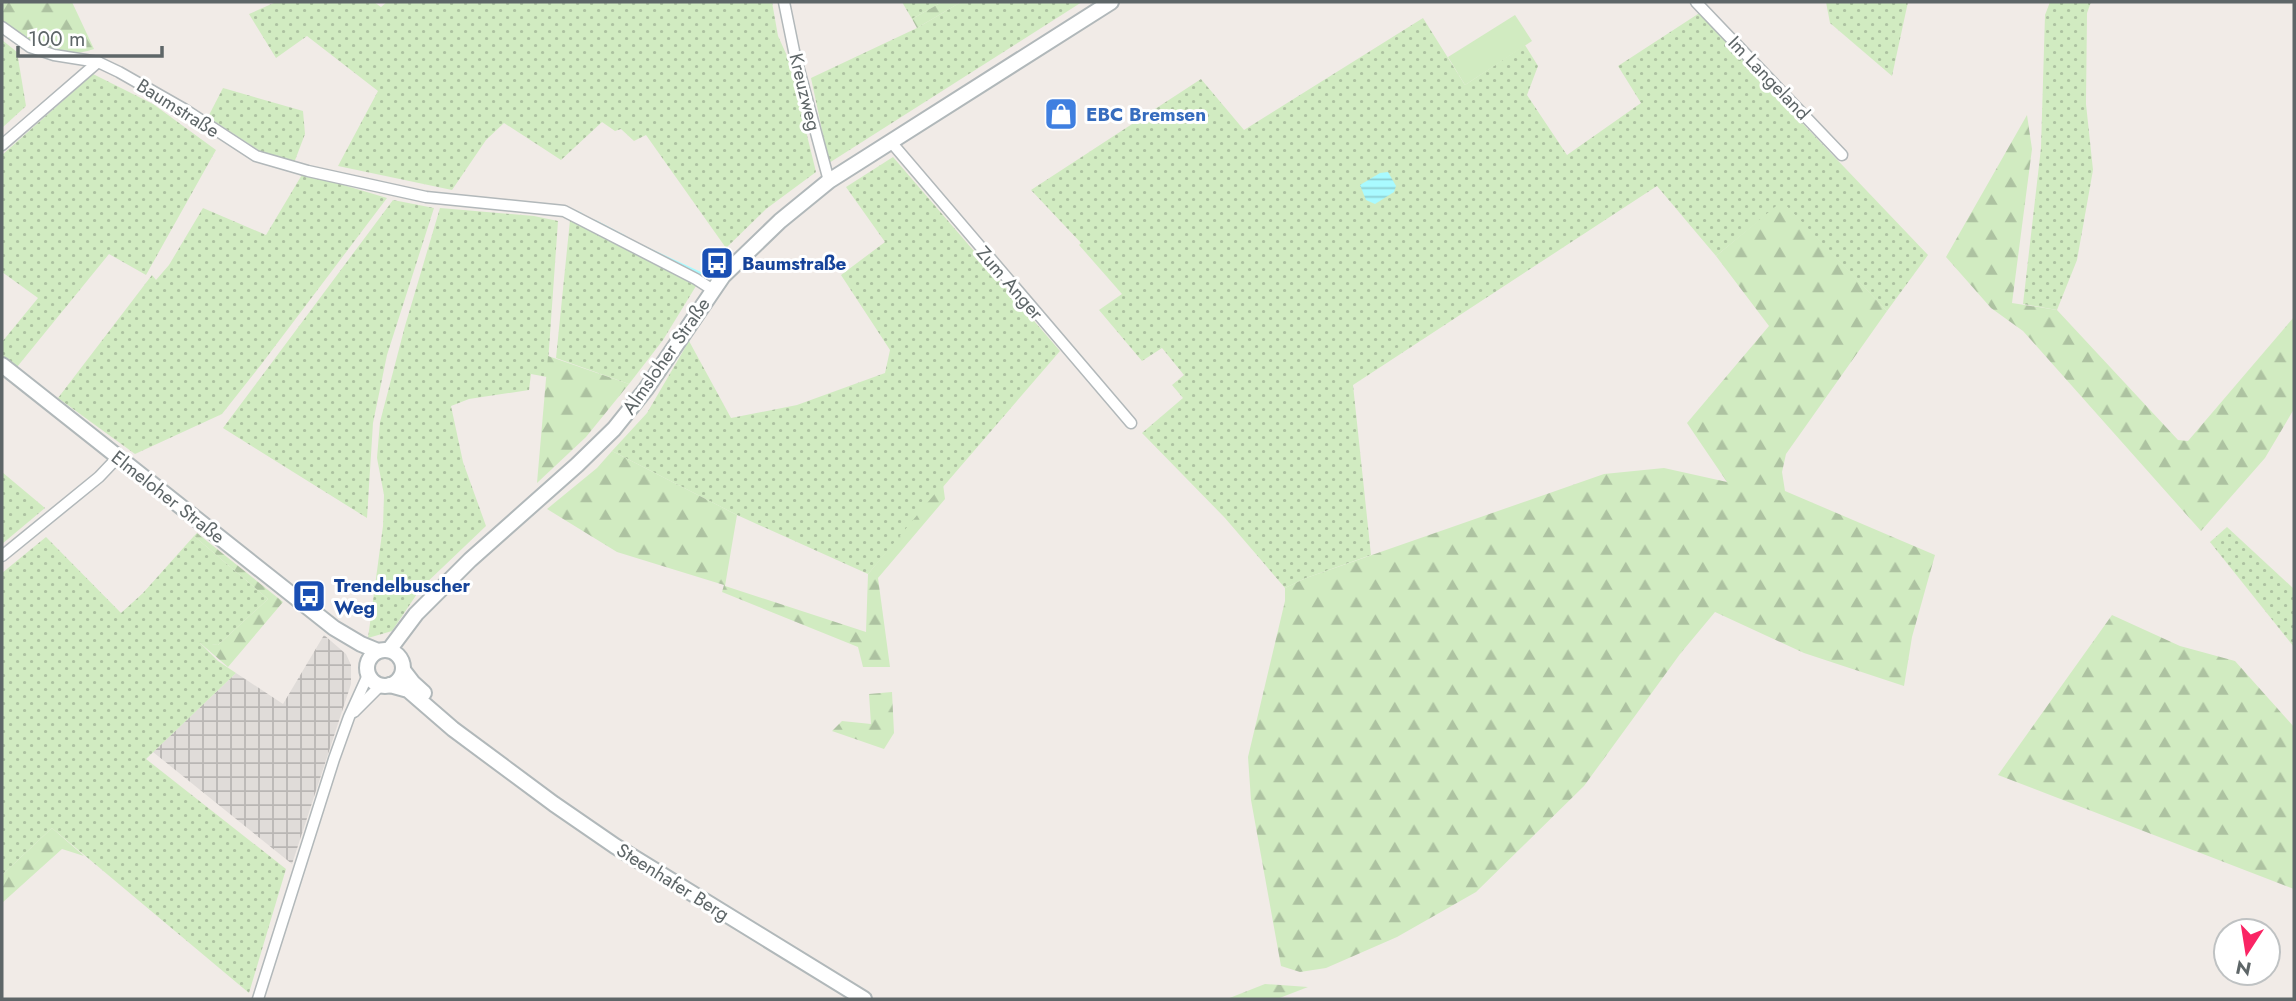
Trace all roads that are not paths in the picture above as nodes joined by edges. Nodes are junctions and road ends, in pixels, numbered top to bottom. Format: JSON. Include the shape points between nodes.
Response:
{"nodes":[{"id":1,"x":784,"y":2,"type":"edge"},
{"id":2,"x":1111,"y":2,"type":"edge"},
{"id":3,"x":1696,"y":2,"type":"edge"},
{"id":4,"x":2,"y":27,"type":"edge"},
{"id":5,"x":98,"y":62,"type":"junction"},
{"id":6,"x":891,"y":142,"type":"junction"},
{"id":7,"x":2,"y":145,"type":"edge"},
{"id":8,"x":1842,"y":155,"type":"dead end"},
{"id":9,"x":829,"y":181,"type":"junction"},
{"id":10,"x":713,"y":290,"type":"junction"},
{"id":11,"x":2,"y":365,"type":"edge"},
{"id":12,"x":1131,"y":423,"type":"dead end"},
{"id":13,"x":118,"y":457,"type":"junction"},
{"id":14,"x":2,"y":556,"type":"edge"},
{"id":15,"x":334,"y":628,"type":"junction"},
{"id":16,"x":392,"y":657,"type":"junction"},
{"id":17,"x":367,"y":669,"type":"junction"},
{"id":18,"x":385,"y":685,"type":"junction"},
{"id":19,"x":349,"y":718,"type":"junction"},
{"id":20,"x":489,"y":754,"type":"junction"},
{"id":21,"x":258,"y":999,"type":"edge"},
{"id":22,"x":864,"y":999,"type":"edge"}],
"edges":[{"from":1,"to":9,"type":"street","name":"Kreuzweg"},
{"from":2,"to":6,"type":"street","name":"Almsloher Straße"},
{"from":3,"to":8,"type":"street","name":"Im Langeland"},
{"from":4,"to":5,"type":"street","name":"Baumstraße","via":[[30,47]]},
{"from":5,"to":7,"type":"street"},
{"from":5,"to":10,"type":"street","name":"Baumstraße","via":[[184,109],[256,156],[426,197],[564,211]]},
{"from":6,"to":9,"type":"street","name":"Almsloher Straße"},
{"from":6,"to":12,"type":"street","name":"Zum Anger"},
{"from":9,"to":10,"type":"street","name":"Almsloher Straße","via":[[739,258]]},
{"from":10,"to":16,"type":"street","name":"Almsloher Straße","via":[[614,429],[470,560]]},
{"from":11,"to":13,"type":"street","name":"Elmeloher Straße"},
{"from":13,"to":14,"type":"street"},
{"from":13,"to":15,"type":"street","name":"Elmeloher Straße"},
{"from":15,"to":16,"type":"street","name":"Elmeloher Straße"},
{"from":15,"to":17,"type":"street","name":"Elmeloher Straße"},
{"from":16,"to":17,"type":"street"},
{"from":16,"to":18,"type":"street","via":[[401,677]]},
{"from":16,"to":20,"type":"street","name":"Steenhafer Berg","via":[[412,683]]},
{"from":17,"to":18,"type":"street","name":"Elmeloher Straße","via":[[373,682]]},
{"from":17,"to":19,"type":"street"},
{"from":18,"to":19,"type":"street"},
{"from":18,"to":20,"type":"street","name":"Steenhafer Berg","via":[[408,690]]},
{"from":19,"to":21,"type":"street"},
{"from":20,"to":22,"type":"street","name":"Steenhafer Berg","via":[[615,846]]}]}
